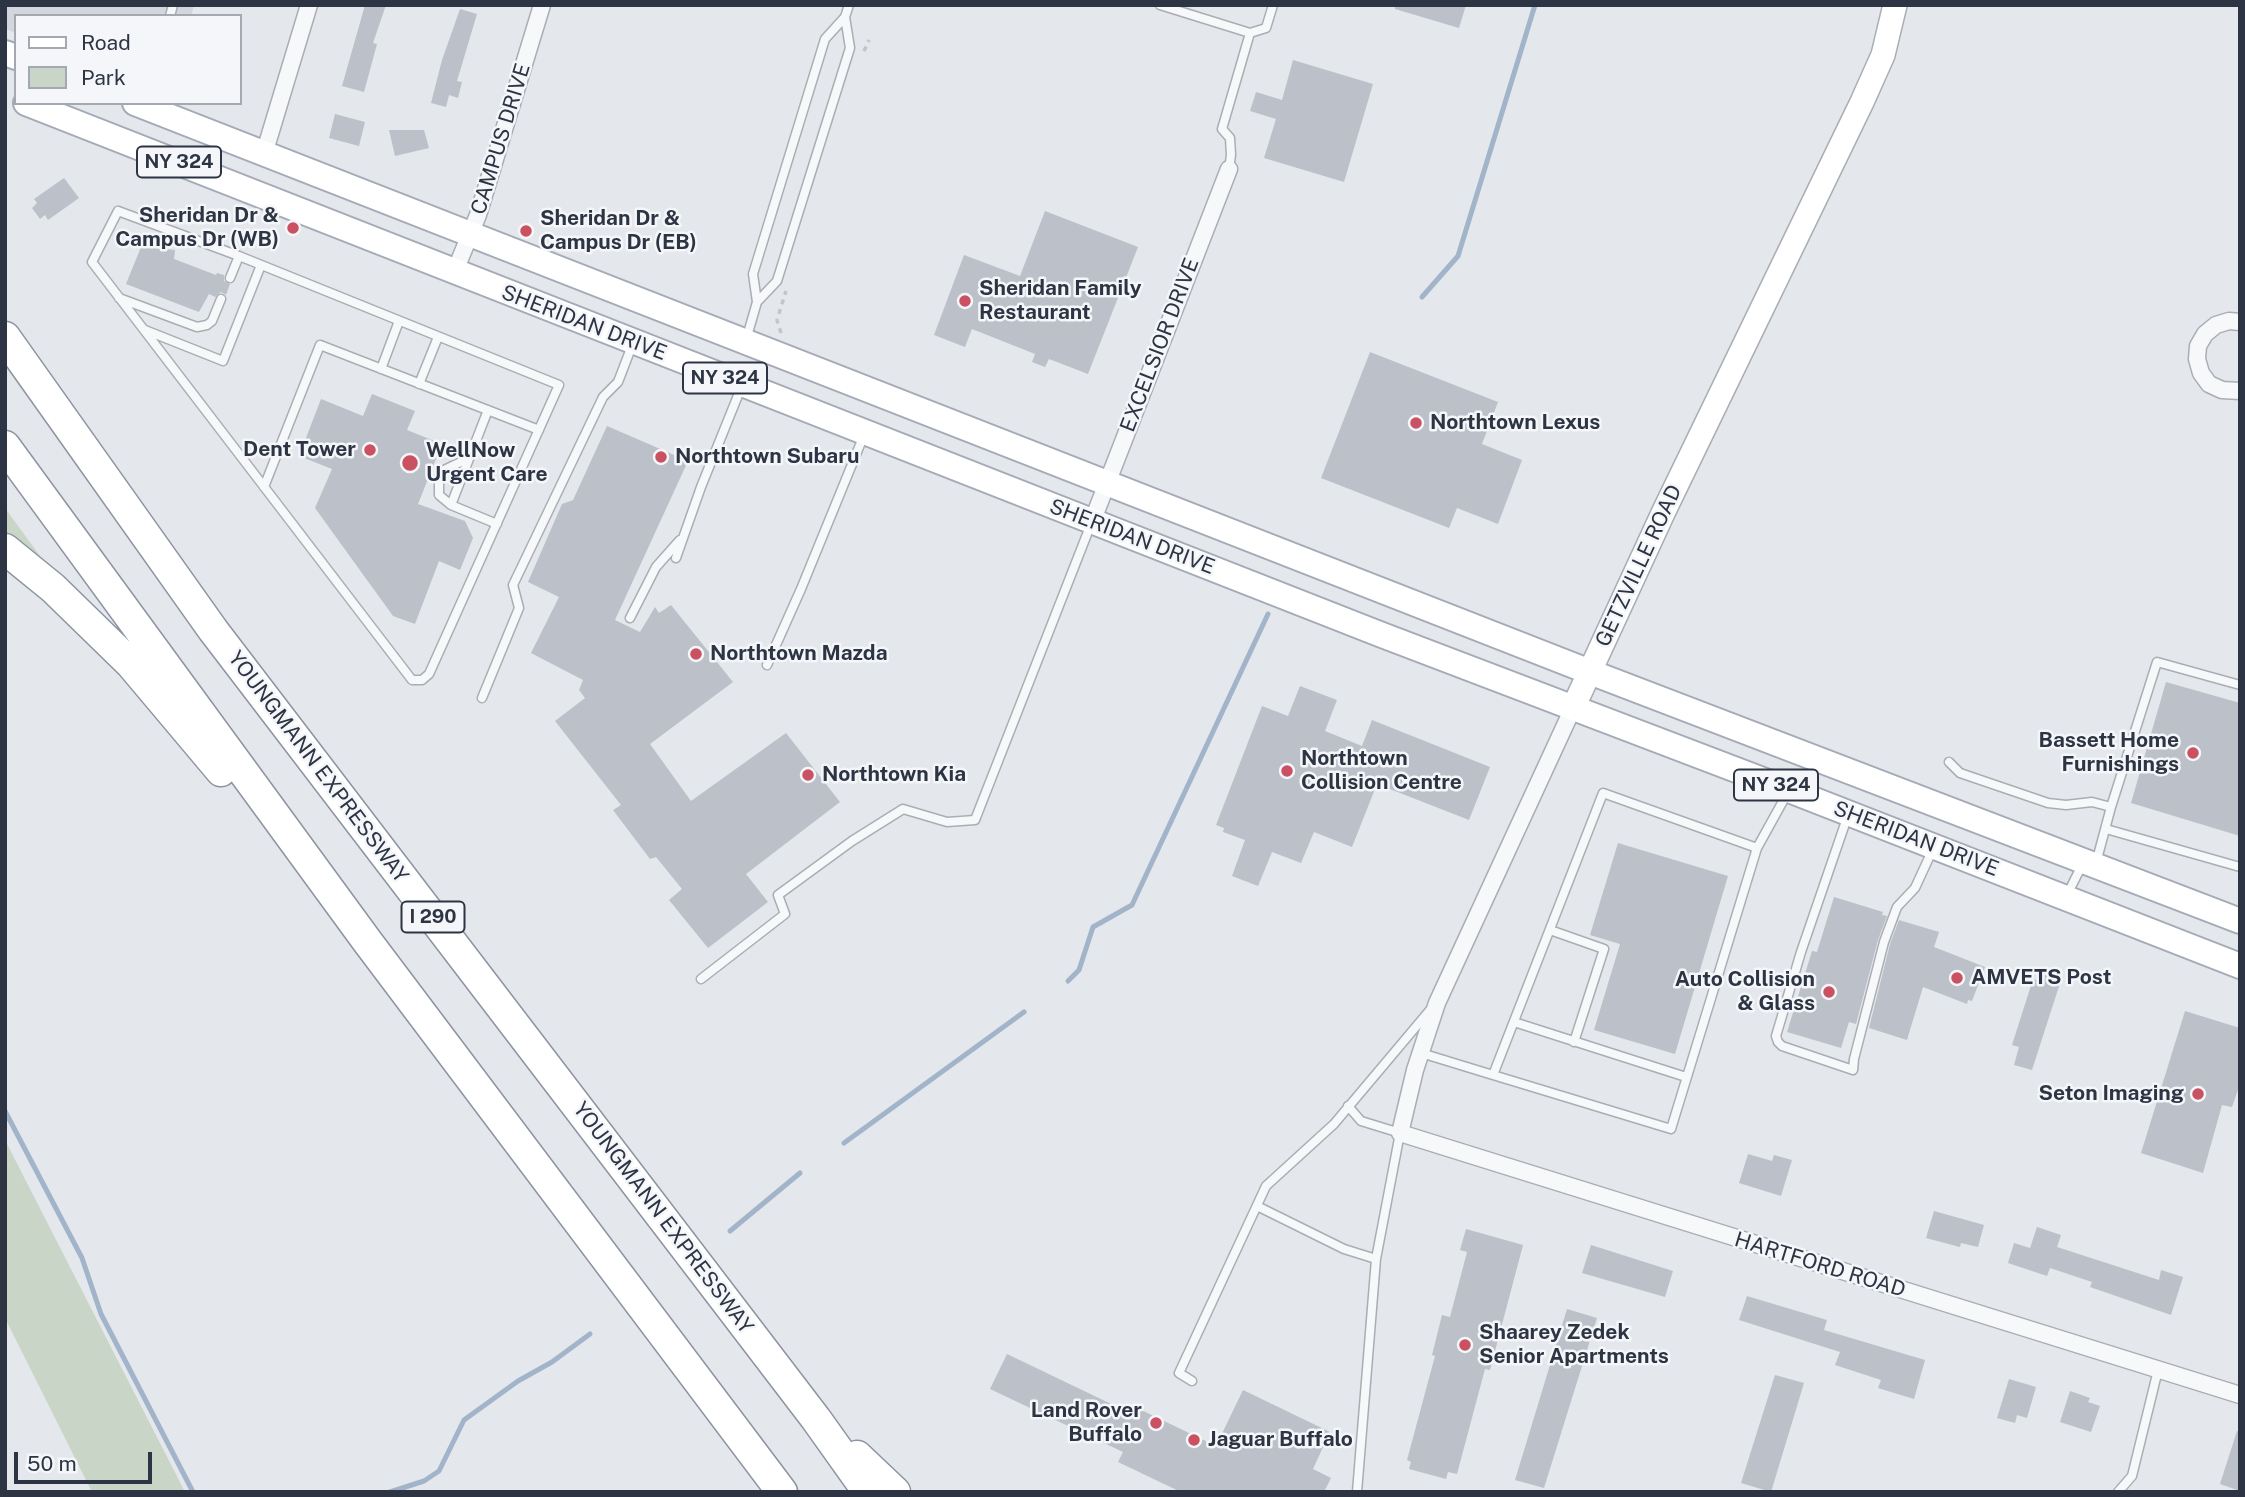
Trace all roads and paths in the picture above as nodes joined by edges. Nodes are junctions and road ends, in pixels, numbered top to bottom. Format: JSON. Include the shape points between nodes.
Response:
{"nodes":[{"id":1,"x":309,"y":5,"type":"edge"},
{"id":2,"x":542,"y":5,"type":"edge"},
{"id":3,"x":849,"y":5,"type":"edge"},
{"id":4,"x":1160,"y":5,"type":"edge"},
{"id":5,"x":1273,"y":5,"type":"edge"},
{"id":6,"x":1895,"y":5,"type":"edge"},
{"id":7,"x":845,"y":17,"type":"junction"},
{"id":8,"x":1250,"y":33,"type":"junction"},
{"id":9,"x":31,"y":105,"type":"edge"},
{"id":10,"x":140,"y":105,"type":"edge"},
{"id":11,"x":264,"y":154,"type":"junction"},
{"id":12,"x":1229,"y":169,"type":"joint"},
{"id":13,"x":470,"y":234,"type":"junction"},
{"id":14,"x":239,"y":256,"type":"junction"},
{"id":15,"x":261,"y":265,"type":"junction"},
{"id":16,"x":455,"y":271,"type":"junction"},
{"id":17,"x":230,"y":278,"type":"dead end"},
{"id":18,"x":788,"y":287,"type":"dead end"},
{"id":19,"x":119,"y":298,"type":"junction"},
{"id":20,"x":221,"y":299,"type":"dead end"},
{"id":21,"x":757,"y":302,"type":"junction"},
{"id":22,"x":399,"y":321,"type":"junction"},
{"id":23,"x":2240,"y":322,"type":"edge"},
{"id":24,"x":143,"y":329,"type":"junction"},
{"id":25,"x":782,"y":335,"type":"dead end"},
{"id":26,"x":5,"y":337,"type":"edge"},
{"id":27,"x":438,"y":337,"type":"junction"},
{"id":28,"x":633,"y":342,"type":"junction"},
{"id":29,"x":746,"y":342,"type":"junction"},
{"id":30,"x":381,"y":369,"type":"junction"},
{"id":31,"x":419,"y":384,"type":"junction"},
{"id":32,"x":742,"y":385,"type":"junction"},
{"id":33,"x":2240,"y":391,"type":"edge"},
{"id":34,"x":488,"y":410,"type":"junction"},
{"id":35,"x":539,"y":430,"type":"junction"},
{"id":36,"x":865,"y":432,"type":"junction"},
{"id":37,"x":5,"y":446,"type":"edge"},
{"id":38,"x":469,"y":458,"type":"junction"},
{"id":39,"x":444,"y":470,"type":"dead end"},
{"id":40,"x":439,"y":483,"type":"dead end"},
{"id":41,"x":1107,"y":483,"type":"junction"},
{"id":42,"x":264,"y":486,"type":"junction"},
{"id":43,"x":451,"y":505,"type":"junction"},
{"id":44,"x":1092,"y":522,"type":"junction"},
{"id":45,"x":497,"y":524,"type":"junction"},
{"id":46,"x":684,"y":535,"type":"junction"},
{"id":47,"x":5,"y":549,"type":"edge"},
{"id":48,"x":676,"y":558,"type":"dead end"},
{"id":49,"x":630,"y":618,"type":"dead end"},
{"id":50,"x":767,"y":665,"type":"dead end"},
{"id":51,"x":1590,"y":671,"type":"junction"},
{"id":52,"x":2240,"y":685,"type":"edge"},
{"id":53,"x":482,"y":698,"type":"dead end"},
{"id":54,"x":1573,"y":708,"type":"junction"},
{"id":55,"x":1948,"y":762,"type":"dead end"},
{"id":56,"x":1789,"y":790,"type":"junction"},
{"id":57,"x":2111,"y":807,"type":"junction"},
{"id":58,"x":1849,"y":813,"type":"junction"},
{"id":59,"x":2106,"y":829,"type":"junction"},
{"id":60,"x":1934,"y":846,"type":"junction"},
{"id":61,"x":1757,"y":848,"type":"junction"},
{"id":62,"x":2090,"y":863,"type":"junction"},
{"id":63,"x":2240,"y":867,"type":"edge"},
{"id":64,"x":2065,"y":897,"type":"junction"},
{"id":65,"x":2240,"y":921,"type":"edge"},
{"id":66,"x":1550,"y":930,"type":"junction"},
{"id":67,"x":367,"y":941,"type":"junction"},
{"id":68,"x":2240,"y":966,"type":"edge"},
{"id":69,"x":701,"y":979,"type":"dead end"},
{"id":70,"x":1437,"y":1003,"type":"junction"},
{"id":71,"x":1514,"y":1022,"type":"junction"},
{"id":72,"x":1574,"y":1042,"type":"junction"},
{"id":73,"x":1421,"y":1053,"type":"junction"},
{"id":74,"x":1493,"y":1075,"type":"junction"},
{"id":75,"x":1686,"y":1077,"type":"junction"},
{"id":76,"x":1348,"y":1106,"type":"junction"},
{"id":77,"x":1400,"y":1133,"type":"junction"},
{"id":78,"x":1257,"y":1206,"type":"junction"},
{"id":79,"x":1376,"y":1259,"type":"junction"},
{"id":80,"x":2158,"y":1370,"type":"junction"},
{"id":81,"x":1192,"y":1381,"type":"dead end"},
{"id":82,"x":2240,"y":1395,"type":"edge"},
{"id":83,"x":816,"y":1419,"type":"junction"},
{"id":84,"x":731,"y":1423,"type":"junction"},
{"id":85,"x":2119,"y":1491,"type":"edge"},
{"id":86,"x":767,"y":1492,"type":"edge"},
{"id":87,"x":782,"y":1492,"type":"edge"},
{"id":88,"x":868,"y":1492,"type":"edge"},
{"id":89,"x":895,"y":1492,"type":"edge"},
{"id":90,"x":1357,"y":1492,"type":"edge"}],
"edges":[{"from":1,"to":11,"type":"street"},
{"from":2,"to":13,"type":"street","name":"CAMPUS DRIVE"},
{"from":3,"to":7,"type":"lane"},
{"from":4,"to":8,"type":"lane"},
{"from":5,"to":8,"type":"lane","via":[[1266,28]]},
{"from":6,"to":51,"type":"street","name":"GETZVILLE ROAD","via":[[1883,55],[1862,102]]},
{"from":7,"to":21,"type":"lane","via":[[825,39],[753,274]]},
{"from":7,"to":21,"type":"lane","via":[[850,48],[846,61],[777,281]]},
{"from":8,"to":12,"type":"lane","via":[[1222,129],[1230,138]]},
{"from":9,"to":16,"type":"main road","name":"SHERIDAN DRIVE","number":"NY 324"},
{"from":10,"to":11,"type":"main road","name":"SHERIDAN DRIVE","number":"NY 324"},
{"from":11,"to":13,"type":"main road","name":"SHERIDAN DRIVE","number":"NY 324"},
{"from":12,"to":41,"type":"street","name":"EXCELSIOR DRIVE"},
{"from":13,"to":16,"type":"street","name":"CAMPUS DRIVE"},
{"from":13,"to":29,"type":"main road","name":"SHERIDAN DRIVE","number":"NY 324"},
{"from":14,"to":15,"type":"lane"},
{"from":14,"to":17,"type":"lane"},
{"from":14,"to":19,"type":"lane","via":[[118,211],[92,262]]},
{"from":15,"to":22,"type":"lane"},
{"from":15,"to":24,"type":"lane","via":[[223,361]]},
{"from":16,"to":28,"type":"main road","name":"SHERIDAN DRIVE","number":"NY 324"},
{"from":18,"to":25,"type":"path","via":[[777,320]]},
{"from":19,"to":20,"type":"lane","via":[[198,327],[212,321]]},
{"from":19,"to":24,"type":"lane"},
{"from":21,"to":29,"type":"lane"},
{"from":22,"to":27,"type":"lane"},
{"from":22,"to":30,"type":"lane"},
{"from":23,"to":33,"type":"street","via":[[2216,325],[2205,334],[2197,359],[2209,384]]},
{"from":24,"to":42,"type":"lane"},
{"from":26,"to":83,"type":"highway","name":"YOUNGMANN EXPRESSWAY","number":"I 290","via":[[213,630]]},
{"from":27,"to":31,"type":"lane"},
{"from":27,"to":35,"type":"lane","via":[[559,385]]},
{"from":28,"to":32,"type":"main road","name":"SHERIDAN DRIVE","number":"NY 324"},
{"from":28,"to":53,"type":"lane","via":[[618,382],[603,397],[513,584],[519,608]]},
{"from":29,"to":41,"type":"main road","name":"SHERIDAN DRIVE","number":"NY 324"},
{"from":30,"to":31,"type":"lane"},
{"from":30,"to":42,"type":"lane","via":[[320,345]]},
{"from":31,"to":34,"type":"lane"},
{"from":32,"to":36,"type":"main road","name":"SHERIDAN DRIVE","number":"NY 324"},
{"from":32,"to":46,"type":"lane"},
{"from":34,"to":35,"type":"lane"},
{"from":34,"to":38,"type":"lane"},
{"from":35,"to":45,"type":"lane"},
{"from":36,"to":44,"type":"main road","name":"SHERIDAN DRIVE","number":"NY 324"},
{"from":36,"to":50,"type":"lane"},
{"from":37,"to":67,"type":"highway"},
{"from":38,"to":39,"type":"lane"},
{"from":38,"to":43,"type":"lane"},
{"from":40,"to":43,"type":"lane","via":[[439,495]]},
{"from":41,"to":44,"type":"street","name":"EXCELSIOR DRIVE"},
{"from":41,"to":51,"type":"main road","name":"SHERIDAN DRIVE","number":"NY 324"},
{"from":42,"to":45,"type":"lane","via":[[412,680],[429,674]]},
{"from":43,"to":45,"type":"lane"},
{"from":44,"to":54,"type":"main road","name":"SHERIDAN DRIVE","number":"NY 324"},
{"from":44,"to":69,"type":"lane","via":[[975,820],[947,822],[903,809],[778,895],[785,915]]},
{"from":46,"to":48,"type":"lane"},
{"from":46,"to":49,"type":"lane","via":[[656,567]]},
{"from":47,"to":67,"type":"highway","via":[[131,664]]},
{"from":51,"to":54,"type":"street","name":"GETZVILLE ROAD"},
{"from":51,"to":62,"type":"main road","name":"SHERIDAN DRIVE","number":"NY 324"},
{"from":52,"to":57,"type":"lane","via":[[2157,662]]},
{"from":54,"to":56,"type":"main road","name":"SHERIDAN DRIVE","number":"NY 324"},
{"from":54,"to":70,"type":"street","name":"GETZVILLE ROAD"},
{"from":55,"to":57,"type":"lane","via":[[1960,773],[2048,803],[2092,802]]},
{"from":56,"to":58,"type":"main road","name":"SHERIDAN DRIVE","number":"NY 324"},
{"from":56,"to":61,"type":"lane"},
{"from":57,"to":59,"type":"lane"},
{"from":58,"to":60,"type":"main road","name":"SHERIDAN DRIVE","number":"NY 324"},
{"from":58,"to":60,"type":"lane","via":[[1776,1036],[1782,1046],[1853,1070],[1884,942],[1897,907],[1915,888]]},
{"from":59,"to":62,"type":"lane"},
{"from":59,"to":63,"type":"lane"},
{"from":60,"to":64,"type":"main road","name":"SHERIDAN DRIVE","number":"NY 324"},
{"from":61,"to":66,"type":"lane","via":[[1603,793]]},
{"from":61,"to":75,"type":"lane"},
{"from":62,"to":64,"type":"lane"},
{"from":62,"to":65,"type":"main road","name":"SHERIDAN DRIVE","number":"NY 324"},
{"from":64,"to":68,"type":"main road","name":"SHERIDAN DRIVE","number":"NY 324"},
{"from":66,"to":71,"type":"lane"},
{"from":66,"to":72,"type":"lane","via":[[1604,949]]},
{"from":67,"to":84,"type":"highway"},
{"from":70,"to":73,"type":"street","name":"GETZVILLE ROAD"},
{"from":70,"to":76,"type":"lane"},
{"from":71,"to":72,"type":"lane"},
{"from":71,"to":74,"type":"lane"},
{"from":72,"to":75,"type":"lane"},
{"from":73,"to":74,"type":"lane"},
{"from":73,"to":77,"type":"street","name":"GETZVILLE ROAD"},
{"from":74,"to":75,"type":"lane","via":[[1671,1129]]},
{"from":76,"to":77,"type":"lane","via":[[1361,1121]]},
{"from":76,"to":78,"type":"lane","via":[[1266,1186]]},
{"from":77,"to":79,"type":"lane"},
{"from":77,"to":80,"type":"street","name":"HARTFORD ROAD"},
{"from":78,"to":79,"type":"lane","via":[[1344,1249]]},
{"from":78,"to":81,"type":"lane","via":[[1179,1373]]},
{"from":79,"to":90,"type":"lane"},
{"from":80,"to":82,"type":"street","name":"HARTFORD ROAD"},
{"from":80,"to":85,"type":"lane","via":[[2132,1476]]},
{"from":83,"to":88,"type":"highway","name":"YOUNGMANN EXPRESSWAY","number":"I 290"},
{"from":83,"to":89,"type":"highway"},
{"from":84,"to":86,"type":"highway"},
{"from":84,"to":87,"type":"highway"}]}
